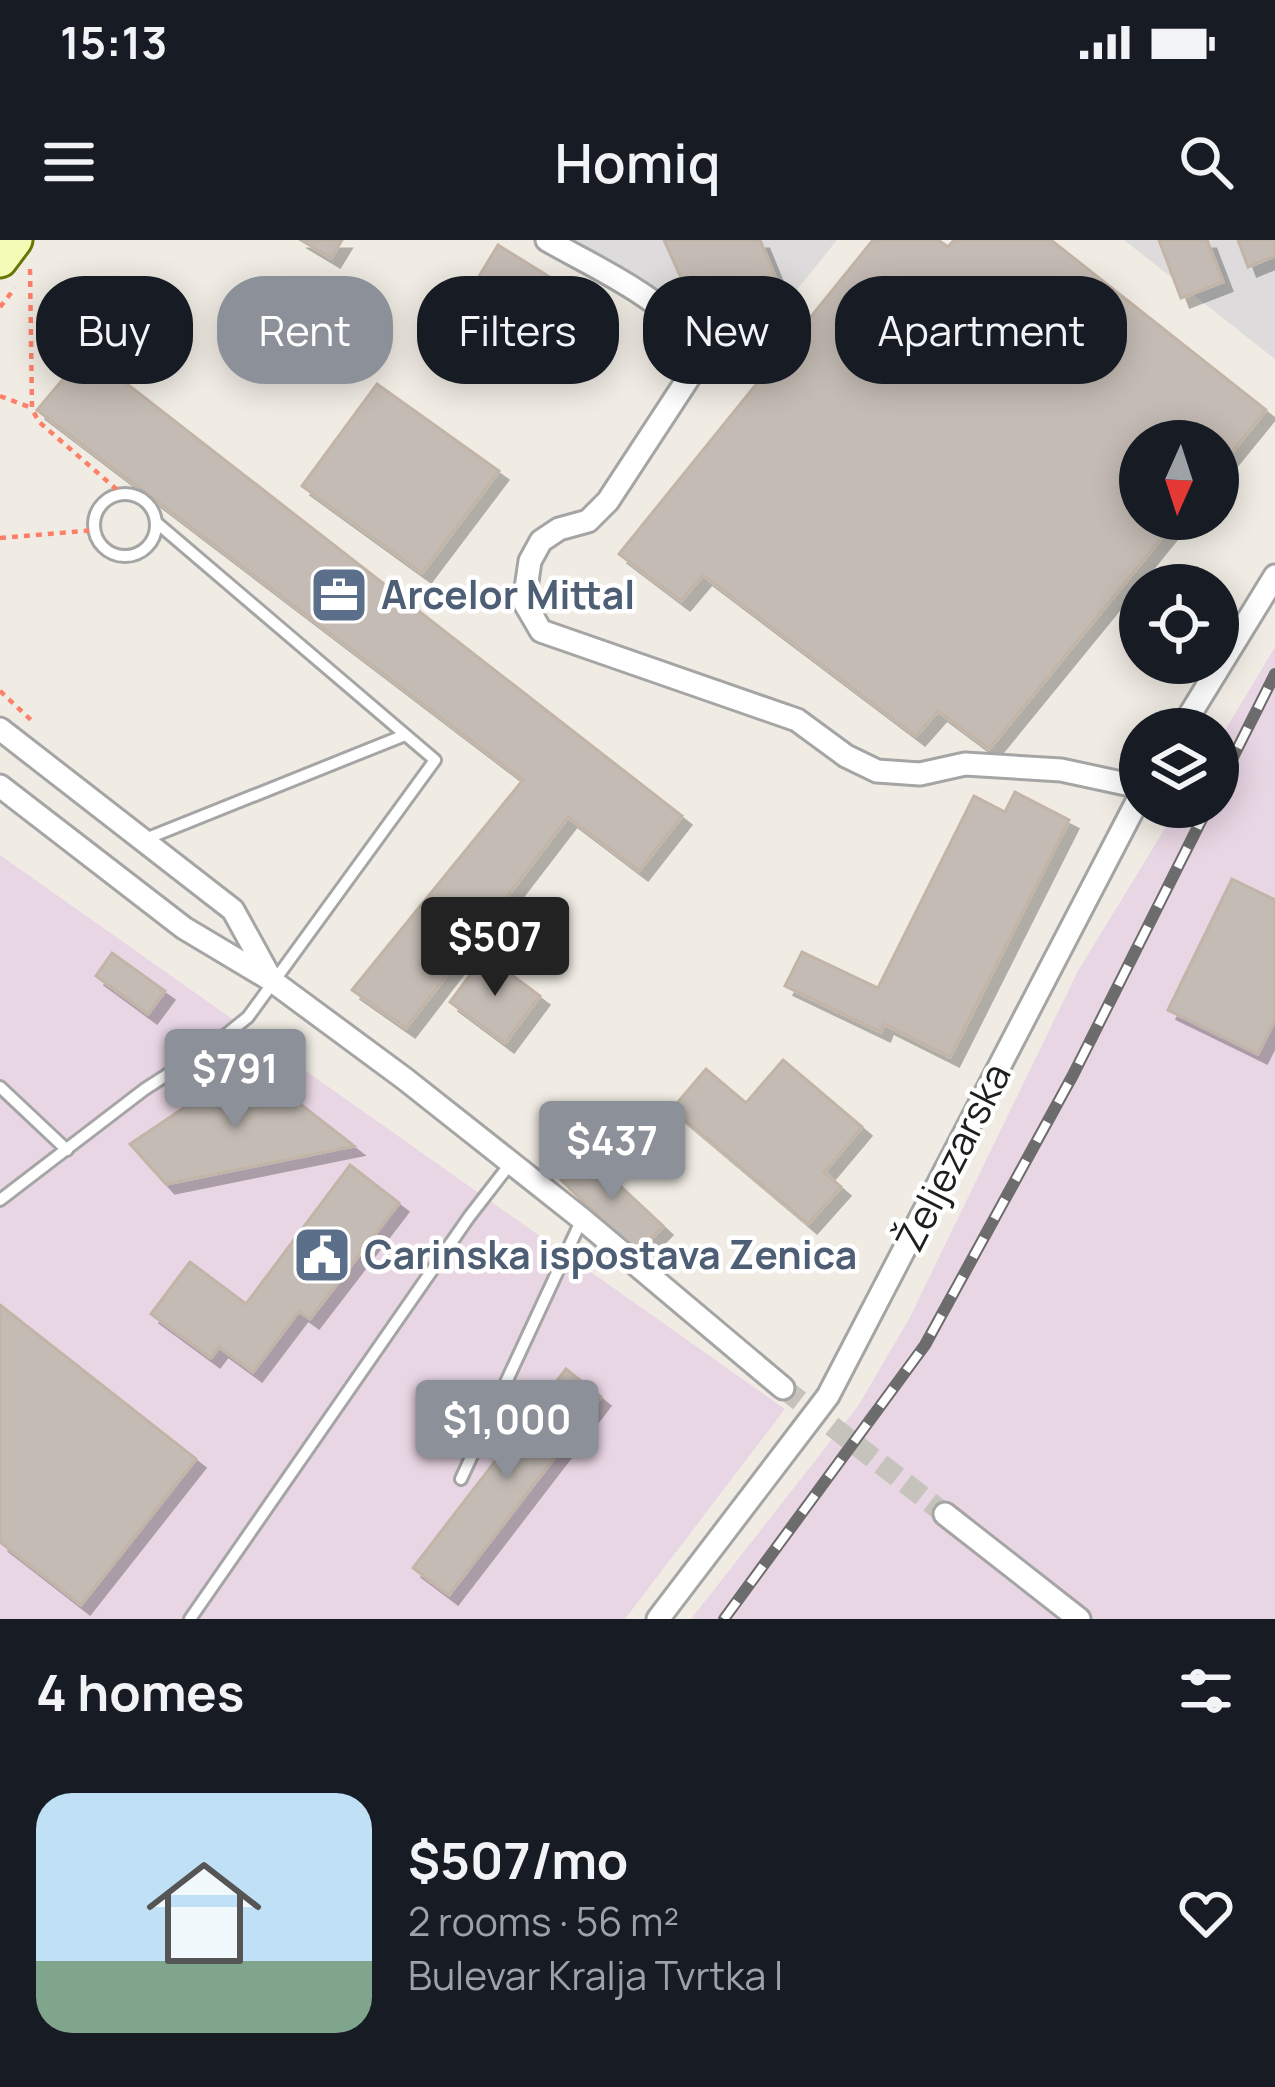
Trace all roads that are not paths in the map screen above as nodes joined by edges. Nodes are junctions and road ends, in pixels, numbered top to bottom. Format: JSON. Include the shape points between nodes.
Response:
{"nodes":[{"id":1,"x":547,"y":240,"type":"edge"},
{"id":2,"x":157,"y":523,"type":"junction"},
{"id":3,"x":1275,"y":577,"type":"edge"},
{"id":4,"x":1193,"y":708,"type":"edge"},
{"id":5,"x":0,"y":729,"type":"edge"},
{"id":6,"x":405,"y":735,"type":"junction"},
{"id":7,"x":1119,"y":785,"type":"edge"},
{"id":8,"x":0,"y":786,"type":"edge"},
{"id":9,"x":1121,"y":828,"type":"edge"},
{"id":10,"x":140,"y":841,"type":"junction"},
{"id":11,"x":271,"y":980,"type":"junction"},
{"id":12,"x":0,"y":1087,"type":"edge"},
{"id":13,"x":68,"y":1150,"type":"junction"},
{"id":14,"x":510,"y":1164,"type":"junction"},
{"id":15,"x":0,"y":1200,"type":"edge"},
{"id":16,"x":582,"y":1220,"type":"junction"},
{"id":17,"x":783,"y":1388,"type":"tunnel mouth"},
{"id":18,"x":461,"y":1479,"type":"dead end"},
{"id":19,"x":945,"y":1514,"type":"tunnel mouth"},
{"id":20,"x":1074,"y":1618,"type":"edge"},
{"id":21,"x":190,"y":1619,"type":"edge"},
{"id":22,"x":658,"y":1619,"type":"edge"}],
"edges":[{"from":1,"to":7,"type":"street","via":[[659,305],[700,359],[608,501],[589,521],[541,542],[524,602],[541,631],[797,720],[877,771],[920,774],[965,764],[1061,770]]},
{"from":2,"to":2,"type":"lane","via":[[142,498],[122,494],[98,510],[95,530],[113,553],[134,555],[151,543]]},
{"from":2,"to":6,"type":"lane"},
{"from":3,"to":4,"type":"street"},
{"from":5,"to":10,"type":"street"},
{"from":6,"to":10,"type":"lane"},
{"from":6,"to":11,"type":"lane","via":[[435,760]]},
{"from":8,"to":11,"type":"street","via":[[184,928]]},
{"from":9,"to":22,"type":"street","name":"Željezarska","via":[[828,1396]]},
{"from":10,"to":11,"type":"street","via":[[233,910]]},
{"from":11,"to":13,"type":"lane","via":[[248,1017]]},
{"from":11,"to":14,"type":"street"},
{"from":12,"to":13,"type":"lane"},
{"from":13,"to":15,"type":"lane"},
{"from":14,"to":16,"type":"street"},
{"from":14,"to":21,"type":"lane"},
{"from":16,"to":17,"type":"street"},
{"from":16,"to":18,"type":"lane"},
{"from":19,"to":20,"type":"street"}]}
